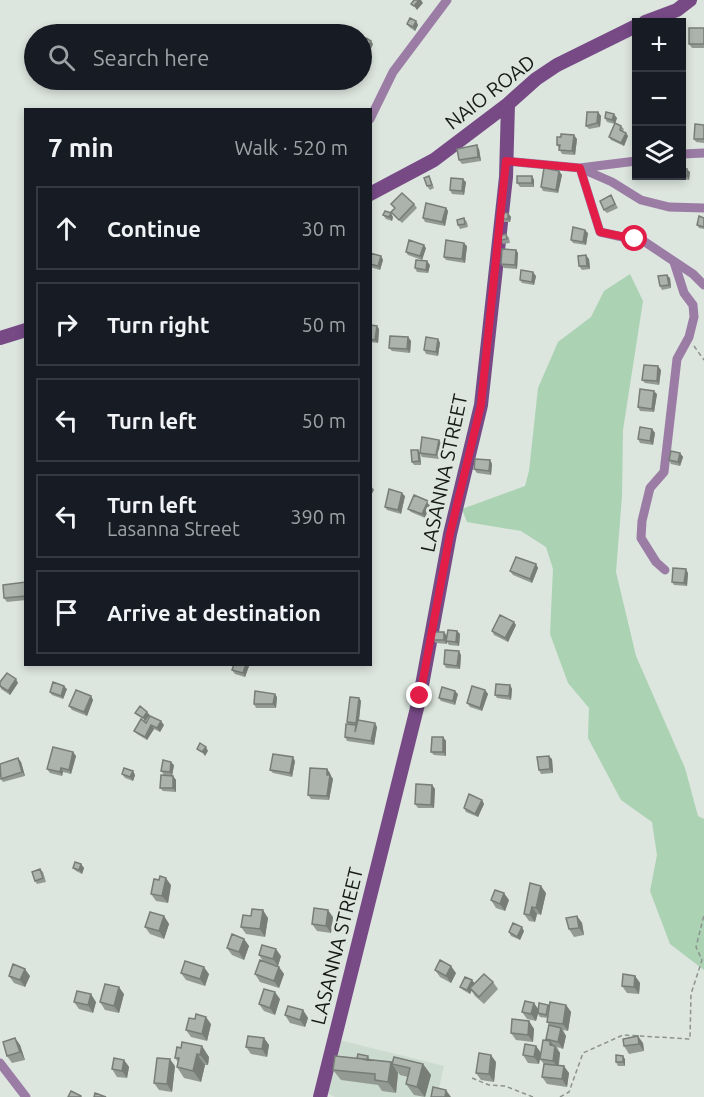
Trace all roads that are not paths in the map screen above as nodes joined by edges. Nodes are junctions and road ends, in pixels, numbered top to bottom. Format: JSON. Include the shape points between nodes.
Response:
{"nodes":[{"id":1,"x":447,"y":0,"type":"edge"},
{"id":2,"x":690,"y":0,"type":"edge"},
{"id":3,"x":656,"y":18,"type":"edge"},
{"id":4,"x":632,"y":28,"type":"edge"},
{"id":5,"x":508,"y":104,"type":"junction"},
{"id":6,"x":372,"y":115,"type":"edge"},
{"id":7,"x":484,"y":121,"type":"junction"},
{"id":8,"x":507,"y":132,"type":"junction"},
{"id":9,"x":704,"y":153,"type":"edge"},
{"id":10,"x":686,"y":154,"type":"edge"},
{"id":11,"x":506,"y":161,"type":"junction"},
{"id":12,"x":632,"y":161,"type":"edge"},
{"id":13,"x":580,"y":168,"type":"junction"},
{"id":14,"x":372,"y":193,"type":"edge"},
{"id":15,"x":704,"y":208,"type":"edge"},
{"id":16,"x":674,"y":262,"type":"junction"},
{"id":17,"x":704,"y":285,"type":"edge"},
{"id":18,"x":24,"y":331,"type":"edge"},
{"id":19,"x":0,"y":339,"type":"edge"},
{"id":20,"x":665,"y":570,"type":"dead end"},
{"id":21,"x":0,"y":1063,"type":"edge"},
{"id":22,"x":26,"y":1097,"type":"edge"},
{"id":23,"x":320,"y":1097,"type":"edge"}],
"edges":[{"from":1,"to":6,"type":"street","via":[[393,72]]},
{"from":2,"to":3,"type":"street"},
{"from":4,"to":5,"type":"street","name":"NAIO ROAD","via":[[557,65]]},
{"from":5,"to":7,"type":"street","name":"NAIO ROAD"},
{"from":5,"to":8,"type":"street","name":"LASANNA STREET"},
{"from":7,"to":8,"type":"street"},
{"from":7,"to":14,"type":"street","name":"NAIO ROAD","via":[[434,160]]},
{"from":8,"to":11,"type":"street","name":"LASANNA STREET"},
{"from":9,"to":10,"type":"street"},
{"from":11,"to":13,"type":"street"},
{"from":11,"to":23,"type":"street","name":"LASANNA STREET","via":[[481,405],[450,534],[420,696]]},
{"from":12,"to":13,"type":"street"},
{"from":13,"to":15,"type":"street","via":[[641,200],[679,208]]},
{"from":13,"to":16,"type":"street","via":[[600,232],[645,242]]},
{"from":16,"to":17,"type":"street"},
{"from":16,"to":20,"type":"street","via":[[694,316],[689,337],[677,359],[664,472],[650,488],[641,538]]},
{"from":18,"to":19,"type":"street"},
{"from":21,"to":22,"type":"street"}]}
